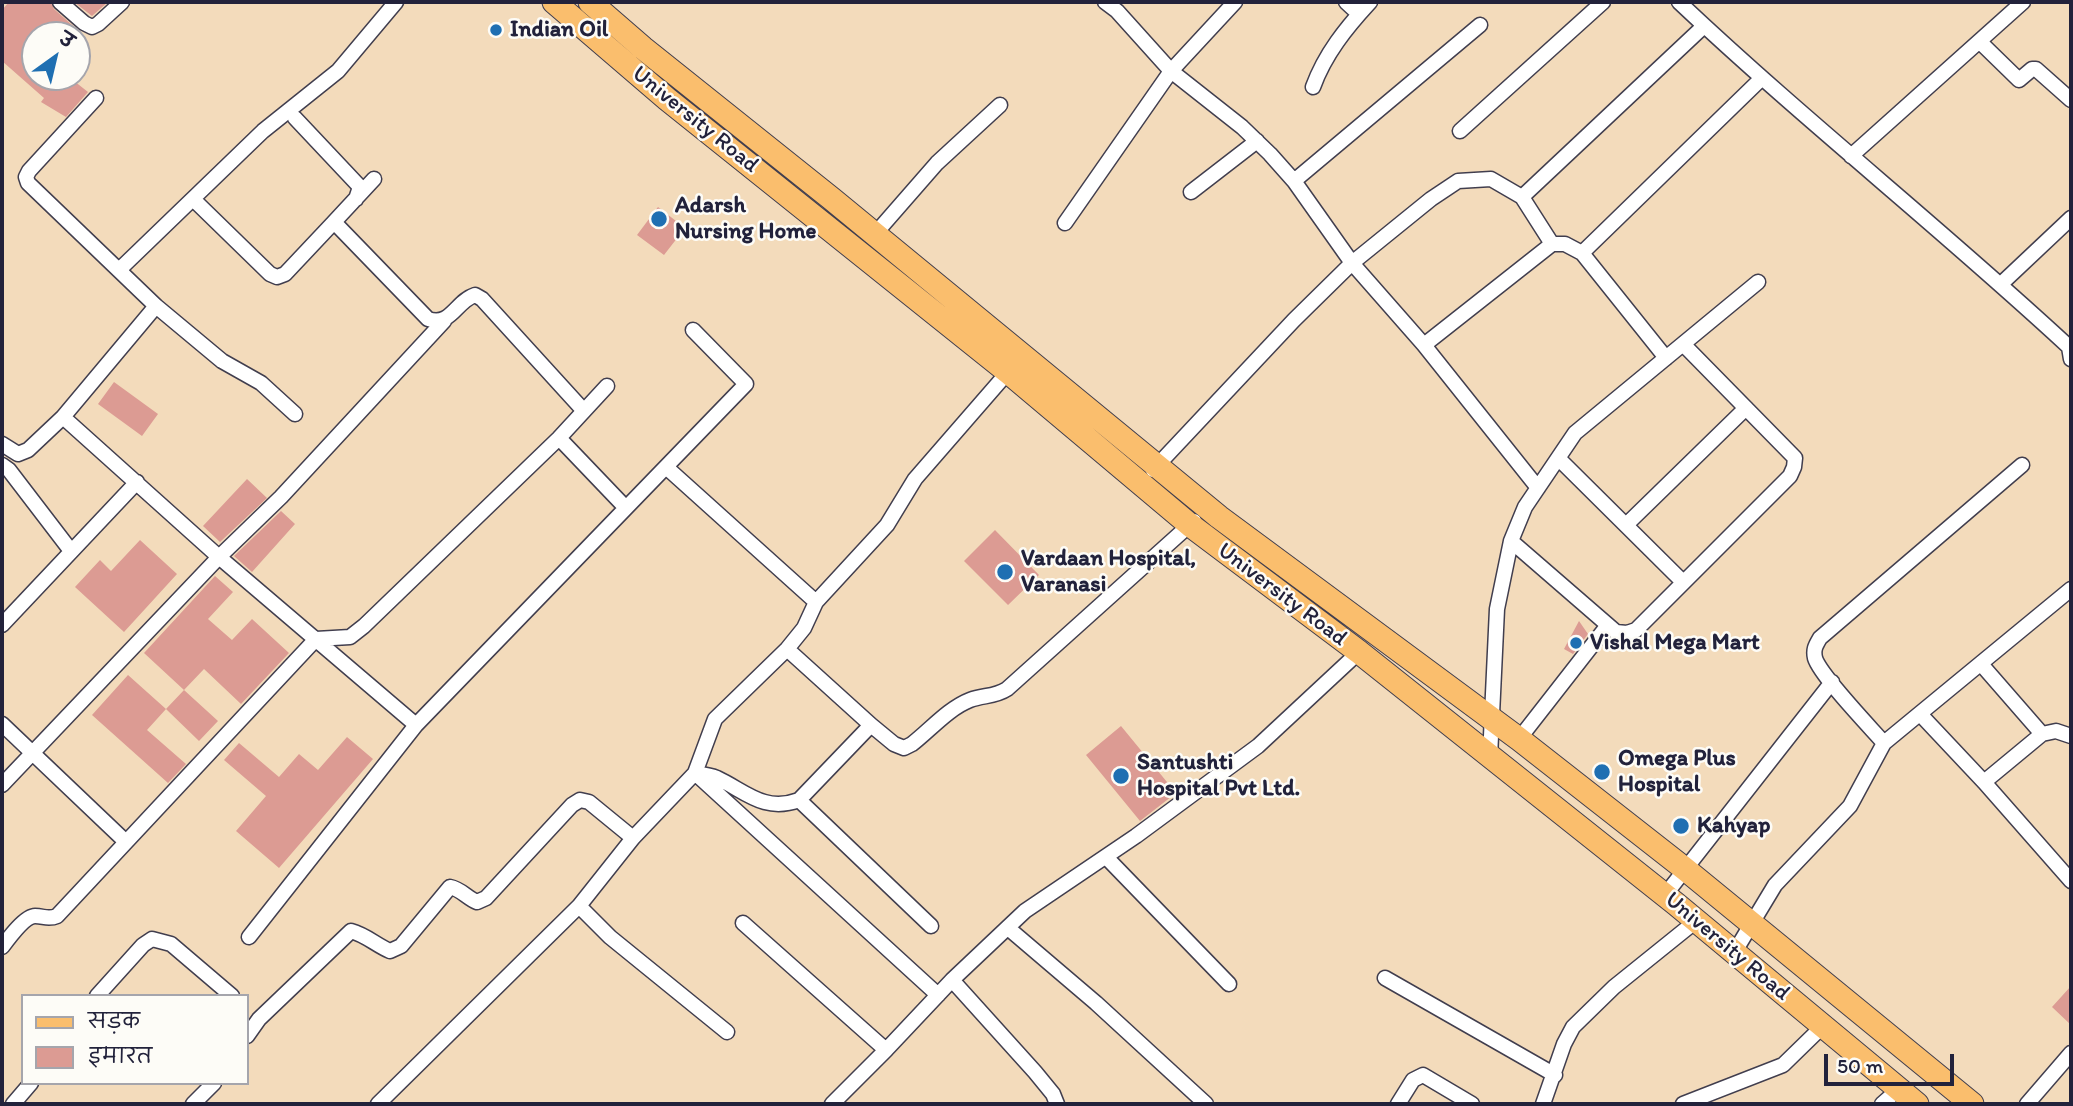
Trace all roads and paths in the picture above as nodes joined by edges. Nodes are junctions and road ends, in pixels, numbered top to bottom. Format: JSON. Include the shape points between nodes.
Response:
{"nodes":[{"id":1,"x":60,"y":2,"type":"edge"},
{"id":2,"x":122,"y":2,"type":"edge"},
{"id":3,"x":396,"y":2,"type":"edge"},
{"id":4,"x":554,"y":2,"type":"edge"},
{"id":5,"x":590,"y":2,"type":"edge"},
{"id":6,"x":1235,"y":2,"type":"edge"},
{"id":7,"x":1346,"y":2,"type":"edge"},
{"id":8,"x":1370,"y":2,"type":"edge"},
{"id":9,"x":1604,"y":2,"type":"edge"},
{"id":10,"x":1679,"y":2,"type":"edge"},
{"id":11,"x":2023,"y":2,"type":"edge"},
{"id":12,"x":1115,"y":5,"type":"edge"},
{"id":13,"x":1359,"y":14,"type":"junction"},
{"id":14,"x":1480,"y":25,"type":"dead end"},
{"id":15,"x":1704,"y":26,"type":"junction"},
{"id":16,"x":1980,"y":42,"type":"junction"},
{"id":17,"x":1171,"y":71,"type":"junction"},
{"id":18,"x":1762,"y":78,"type":"junction"},
{"id":19,"x":1313,"y":87,"type":"dead end"},
{"id":20,"x":96,"y":98,"type":"dead end"},
{"id":21,"x":2071,"y":100,"type":"edge"},
{"id":22,"x":1000,"y":105,"type":"dead end"},
{"id":23,"x":295,"y":118,"type":"dead end"},
{"id":24,"x":1460,"y":131,"type":"dead end"},
{"id":25,"x":1257,"y":141,"type":"junction"},
{"id":26,"x":1851,"y":156,"type":"junction"},
{"id":27,"x":374,"y":179,"type":"dead end"},
{"id":28,"x":1294,"y":181,"type":"junction"},
{"id":29,"x":1191,"y":192,"type":"dead end"},
{"id":30,"x":1522,"y":197,"type":"junction"},
{"id":31,"x":193,"y":199,"type":"junction"},
{"id":32,"x":356,"y":199,"type":"junction"},
{"id":33,"x":2071,"y":218,"type":"edge"},
{"id":34,"x":334,"y":222,"type":"junction"},
{"id":35,"x":1065,"y":223,"type":"dead end"},
{"id":36,"x":875,"y":234,"type":"junction"},
{"id":37,"x":1552,"y":244,"type":"junction"},
{"id":38,"x":1582,"y":253,"type":"junction"},
{"id":39,"x":1352,"y":263,"type":"junction"},
{"id":40,"x":120,"y":269,"type":"junction"},
{"id":41,"x":1758,"y":282,"type":"dead end"},
{"id":42,"x":2001,"y":284,"type":"junction"},
{"id":43,"x":156,"y":306,"type":"junction"},
{"id":44,"x":444,"y":321,"type":"junction"},
{"id":45,"x":693,"y":330,"type":"dead end"},
{"id":46,"x":1683,"y":344,"type":"junction"},
{"id":47,"x":1424,"y":345,"type":"junction"},
{"id":48,"x":1666,"y":358,"type":"junction"},
{"id":49,"x":2071,"y":359,"type":"edge"},
{"id":50,"x":1008,"y":372,"type":"junction"},
{"id":51,"x":607,"y":386,"type":"dead end"},
{"id":52,"x":1746,"y":408,"type":"junction"},
{"id":53,"x":584,"y":411,"type":"junction"},
{"id":54,"x":295,"y":414,"type":"dead end"},
{"id":55,"x":63,"y":417,"type":"junction"},
{"id":56,"x":559,"y":438,"type":"junction"},
{"id":57,"x":2,"y":444,"type":"edge"},
{"id":58,"x":1558,"y":458,"type":"junction"},
{"id":59,"x":2,"y":465,"type":"edge"},
{"id":60,"x":2022,"y":465,"type":"dead end"},
{"id":61,"x":1157,"y":466,"type":"junction"},
{"id":62,"x":666,"y":467,"type":"junction"},
{"id":63,"x":136,"y":482,"type":"junction"},
{"id":64,"x":1139,"y":482,"type":"junction"},
{"id":65,"x":1538,"y":488,"type":"junction"},
{"id":66,"x":625,"y":507,"type":"junction"},
{"id":67,"x":1208,"y":508,"type":"junction"},
{"id":68,"x":1190,"y":525,"type":"junction"},
{"id":69,"x":1626,"y":525,"type":"junction"},
{"id":70,"x":1511,"y":541,"type":"junction"},
{"id":71,"x":71,"y":551,"type":"junction"},
{"id":72,"x":219,"y":557,"type":"junction"},
{"id":73,"x":1683,"y":582,"type":"junction"},
{"id":74,"x":2071,"y":589,"type":"edge"},
{"id":75,"x":816,"y":602,"type":"junction"},
{"id":76,"x":2,"y":625,"type":"edge"},
{"id":77,"x":1608,"y":625,"type":"junction"},
{"id":78,"x":316,"y":639,"type":"junction"},
{"id":79,"x":787,"y":649,"type":"junction"},
{"id":80,"x":1359,"y":652,"type":"junction"},
{"id":81,"x":1980,"y":664,"type":"junction"},
{"id":82,"x":1832,"y":682,"type":"junction"},
{"id":83,"x":1920,"y":713,"type":"junction"},
{"id":84,"x":1492,"y":720,"type":"junction"},
{"id":85,"x":2,"y":724,"type":"edge"},
{"id":86,"x":416,"y":725,"type":"junction"},
{"id":87,"x":871,"y":725,"type":"junction"},
{"id":88,"x":2042,"y":734,"type":"junction"},
{"id":89,"x":2071,"y":736,"type":"edge"},
{"id":90,"x":1519,"y":738,"type":"junction"},
{"id":91,"x":1884,"y":743,"type":"junction"},
{"id":92,"x":32,"y":752,"type":"junction"},
{"id":93,"x":1490,"y":757,"type":"junction"},
{"id":94,"x":695,"y":772,"type":"junction"},
{"id":95,"x":1984,"y":782,"type":"junction"},
{"id":96,"x":2,"y":785,"type":"edge"},
{"id":97,"x":799,"y":800,"type":"junction"},
{"id":98,"x":633,"y":838,"type":"junction"},
{"id":99,"x":126,"y":842,"type":"junction"},
{"id":100,"x":1106,"y":857,"type":"junction"},
{"id":101,"x":1685,"y":869,"type":"junction"},
{"id":102,"x":2071,"y":881,"type":"edge"},
{"id":103,"x":1665,"y":895,"type":"junction"},
{"id":104,"x":579,"y":906,"type":"junction"},
{"id":105,"x":1696,"y":921,"type":"junction"},
{"id":106,"x":743,"y":923,"type":"dead end"},
{"id":107,"x":1751,"y":925,"type":"junction"},
{"id":108,"x":931,"y":926,"type":"dead end"},
{"id":109,"x":1007,"y":928,"type":"junction"},
{"id":110,"x":249,"y":937,"type":"dead end"},
{"id":111,"x":2,"y":947,"type":"edge"},
{"id":112,"x":1734,"y":953,"type":"junction"},
{"id":113,"x":1385,"y":978,"type":"dead end"},
{"id":114,"x":952,"y":980,"type":"junction"},
{"id":115,"x":1229,"y":984,"type":"dead end"},
{"id":116,"x":99,"y":994,"type":"edge"},
{"id":117,"x":230,"y":994,"type":"edge"},
{"id":118,"x":938,"y":995,"type":"junction"},
{"id":119,"x":248,"y":1010,"type":"edge"},
{"id":120,"x":259,"y":1019,"type":"junction"},
{"id":121,"x":1823,"y":1026,"type":"junction"},
{"id":122,"x":727,"y":1032,"type":"dead end"},
{"id":123,"x":248,"y":1035,"type":"edge"},
{"id":124,"x":886,"y":1050,"type":"junction"},
{"id":125,"x":2071,"y":1053,"type":"edge"},
{"id":126,"x":1555,"y":1075,"type":"junction"},
{"id":127,"x":29,"y":1085,"type":"edge"},
{"id":128,"x":212,"y":1085,"type":"edge"},
{"id":129,"x":1891,"y":1097,"type":"edge"},
{"id":130,"x":13,"y":1104,"type":"edge"},
{"id":131,"x":193,"y":1104,"type":"edge"},
{"id":132,"x":378,"y":1104,"type":"edge"},
{"id":133,"x":832,"y":1104,"type":"edge"},
{"id":134,"x":1057,"y":1104,"type":"edge"},
{"id":135,"x":1206,"y":1104,"type":"edge"},
{"id":136,"x":1398,"y":1104,"type":"edge"},
{"id":137,"x":1472,"y":1104,"type":"edge"},
{"id":138,"x":1544,"y":1104,"type":"edge"},
{"id":139,"x":1683,"y":1104,"type":"edge"},
{"id":140,"x":1917,"y":1104,"type":"edge"},
{"id":141,"x":1972,"y":1104,"type":"edge"},
{"id":142,"x":2027,"y":1104,"type":"edge"}],
"edges":[{"from":1,"to":2,"type":"street","via":[[92,27]]},
{"from":3,"to":31,"type":"street","via":[[338,71],[263,131]]},
{"from":4,"to":50,"type":"main road","name":"University Road","via":[[667,99]]},
{"from":5,"to":36,"type":"main road"},
{"from":6,"to":17,"type":"street"},
{"from":7,"to":13,"type":"street"},
{"from":8,"to":13,"type":"street"},
{"from":9,"to":24,"type":"street"},
{"from":10,"to":15,"type":"street"},
{"from":11,"to":16,"type":"street"},
{"from":12,"to":17,"type":"street"},
{"from":13,"to":19,"type":"street","via":[[1321,66]]},
{"from":14,"to":28,"type":"street"},
{"from":15,"to":18,"type":"street"},
{"from":15,"to":30,"type":"street"},
{"from":16,"to":21,"type":"street","via":[[2019,80],[2036,69]]},
{"from":16,"to":26,"type":"street"},
{"from":17,"to":25,"type":"street"},
{"from":17,"to":35,"type":"street"},
{"from":18,"to":26,"type":"street"},
{"from":18,"to":38,"type":"street"},
{"from":20,"to":40,"type":"street","via":[[26,177]]},
{"from":22,"to":36,"type":"street","via":[[937,163]]},
{"from":23,"to":32,"type":"street","via":[[360,187]]},
{"from":25,"to":28,"type":"street"},
{"from":25,"to":29,"type":"street"},
{"from":26,"to":42,"type":"street"},
{"from":27,"to":32,"type":"street"},
{"from":28,"to":39,"type":"street"},
{"from":30,"to":37,"type":"street"},
{"from":30,"to":39,"type":"street","via":[[1491,180],[1458,181]]},
{"from":31,"to":34,"type":"street","via":[[277,277]]},
{"from":31,"to":40,"type":"street"},
{"from":32,"to":34,"type":"street"},
{"from":33,"to":42,"type":"street"},
{"from":34,"to":44,"type":"street","via":[[428,319]]},
{"from":36,"to":61,"type":"main road"},
{"from":37,"to":38,"type":"street","via":[[1565,244]]},
{"from":37,"to":47,"type":"street"},
{"from":38,"to":48,"type":"street"},
{"from":39,"to":47,"type":"street"},
{"from":39,"to":61,"type":"street"},
{"from":40,"to":43,"type":"street"},
{"from":41,"to":46,"type":"street"},
{"from":42,"to":49,"type":"street","via":[[2069,347]]},
{"from":43,"to":54,"type":"street","via":[[222,361],[261,383]]},
{"from":43,"to":55,"type":"street"},
{"from":44,"to":53,"type":"street","via":[[468,297],[482,299]]},
{"from":44,"to":72,"type":"street"},
{"from":45,"to":62,"type":"street","via":[[746,384]]},
{"from":46,"to":48,"type":"street"},
{"from":46,"to":52,"type":"street"},
{"from":47,"to":65,"type":"street"},
{"from":48,"to":58,"type":"street","via":[[1575,433]]},
{"from":50,"to":64,"type":"main road","name":"University Road"},
{"from":50,"to":75,"type":"street","via":[[915,479],[887,525]]},
{"from":51,"to":53,"type":"street"},
{"from":52,"to":69,"type":"street"},
{"from":52,"to":73,"type":"street","via":[[1794,458],[1794,467]]},
{"from":53,"to":56,"type":"street"},
{"from":55,"to":57,"type":"street","via":[[18,454]]},
{"from":55,"to":63,"type":"street"},
{"from":56,"to":66,"type":"street"},
{"from":56,"to":78,"type":"street","via":[[364,626],[350,637]]},
{"from":58,"to":65,"type":"street"},
{"from":58,"to":69,"type":"street"},
{"from":59,"to":71,"type":"street"},
{"from":60,"to":82,"type":"street","via":[[1820,638],[1814,647],[1815,659]]},
{"from":61,"to":64,"type":"street"},
{"from":61,"to":67,"type":"main road"},
{"from":62,"to":66,"type":"street"},
{"from":62,"to":75,"type":"street"},
{"from":63,"to":71,"type":"street"},
{"from":63,"to":72,"type":"street"},
{"from":64,"to":68,"type":"main road","name":"University Road"},
{"from":65,"to":70,"type":"street"},
{"from":66,"to":86,"type":"street"},
{"from":67,"to":68,"type":"street"},
{"from":67,"to":84,"type":"main road"},
{"from":68,"to":80,"type":"main road","name":"University Road"},
{"from":68,"to":87,"type":"street","via":[[999,695],[961,704],[904,748]]},
{"from":69,"to":73,"type":"street"},
{"from":70,"to":77,"type":"street"},
{"from":70,"to":84,"type":"street","via":[[1497,609]]},
{"from":71,"to":76,"type":"street"},
{"from":72,"to":78,"type":"street"},
{"from":72,"to":92,"type":"street"},
{"from":73,"to":77,"type":"street","via":[[1636,630],[1616,632]]},
{"from":74,"to":81,"type":"street"},
{"from":75,"to":79,"type":"street","via":[[810,619]]},
{"from":77,"to":90,"type":"street"},
{"from":78,"to":86,"type":"street"},
{"from":78,"to":99,"type":"street"},
{"from":79,"to":87,"type":"street"},
{"from":79,"to":94,"type":"street","via":[[715,719]]},
{"from":80,"to":93,"type":"main road","name":"University Road"},
{"from":80,"to":100,"type":"street","via":[[1258,746]]},
{"from":81,"to":83,"type":"street"},
{"from":81,"to":88,"type":"street"},
{"from":82,"to":91,"type":"street"},
{"from":82,"to":101,"type":"street"},
{"from":83,"to":91,"type":"street"},
{"from":83,"to":95,"type":"street"},
{"from":84,"to":90,"type":"main road"},
{"from":84,"to":93,"type":"street"},
{"from":85,"to":92,"type":"street"},
{"from":86,"to":110,"type":"street"},
{"from":87,"to":97,"type":"street"},
{"from":88,"to":89,"type":"street","via":[[2056,731]]},
{"from":88,"to":95,"type":"street"},
{"from":90,"to":101,"type":"main road"},
{"from":91,"to":107,"type":"street","via":[[1850,806],[1775,885]]},
{"from":92,"to":96,"type":"street"},
{"from":92,"to":99,"type":"street"},
{"from":93,"to":103,"type":"main road","name":"University Road"},
{"from":94,"to":97,"type":"street","via":[[715,777],[755,800]]},
{"from":94,"to":98,"type":"street"},
{"from":94,"to":118,"type":"street"},
{"from":95,"to":102,"type":"street"},
{"from":97,"to":108,"type":"street"},
{"from":98,"to":104,"type":"street"},
{"from":98,"to":120,"type":"street","via":[[589,802],[580,800],[485,898],[477,902],[450,887],[401,946],[390,951],[351,931]]},
{"from":99,"to":111,"type":"street","via":[[57,916],[28,918]]},
{"from":100,"to":109,"type":"street"},
{"from":100,"to":115,"type":"street"},
{"from":101,"to":103,"type":"street"},
{"from":101,"to":107,"type":"main road"},
{"from":103,"to":105,"type":"main road","name":"University Road"},
{"from":104,"to":122,"type":"street","via":[[610,937]]},
{"from":104,"to":132,"type":"street"},
{"from":105,"to":112,"type":"main road","name":"University Road"},
{"from":105,"to":126,"type":"street","via":[[1614,987],[1573,1027]]},
{"from":106,"to":124,"type":"street"},
{"from":107,"to":112,"type":"street"},
{"from":107,"to":141,"type":"main road"},
{"from":109,"to":114,"type":"street"},
{"from":109,"to":135,"type":"street"},
{"from":112,"to":121,"type":"main road","name":"University Road"},
{"from":113,"to":126,"type":"street"},
{"from":114,"to":118,"type":"street"},
{"from":114,"to":134,"type":"street","via":[[1035,1072]]},
{"from":116,"to":117,"type":"street","via":[[152,939],[171,944]]},
{"from":118,"to":124,"type":"street"},
{"from":119,"to":120,"type":"street"},
{"from":120,"to":123,"type":"street"},
{"from":121,"to":129,"type":"main road","name":"University Road"},
{"from":121,"to":139,"type":"street","via":[[1783,1065]]},
{"from":124,"to":133,"type":"street"},
{"from":125,"to":142,"type":"street"},
{"from":126,"to":138,"type":"street"},
{"from":127,"to":130,"type":"street"},
{"from":128,"to":131,"type":"street"},
{"from":129,"to":140,"type":"main road","name":"University Road"},
{"from":136,"to":137,"type":"street","via":[[1413,1080],[1423,1075]]}]}
